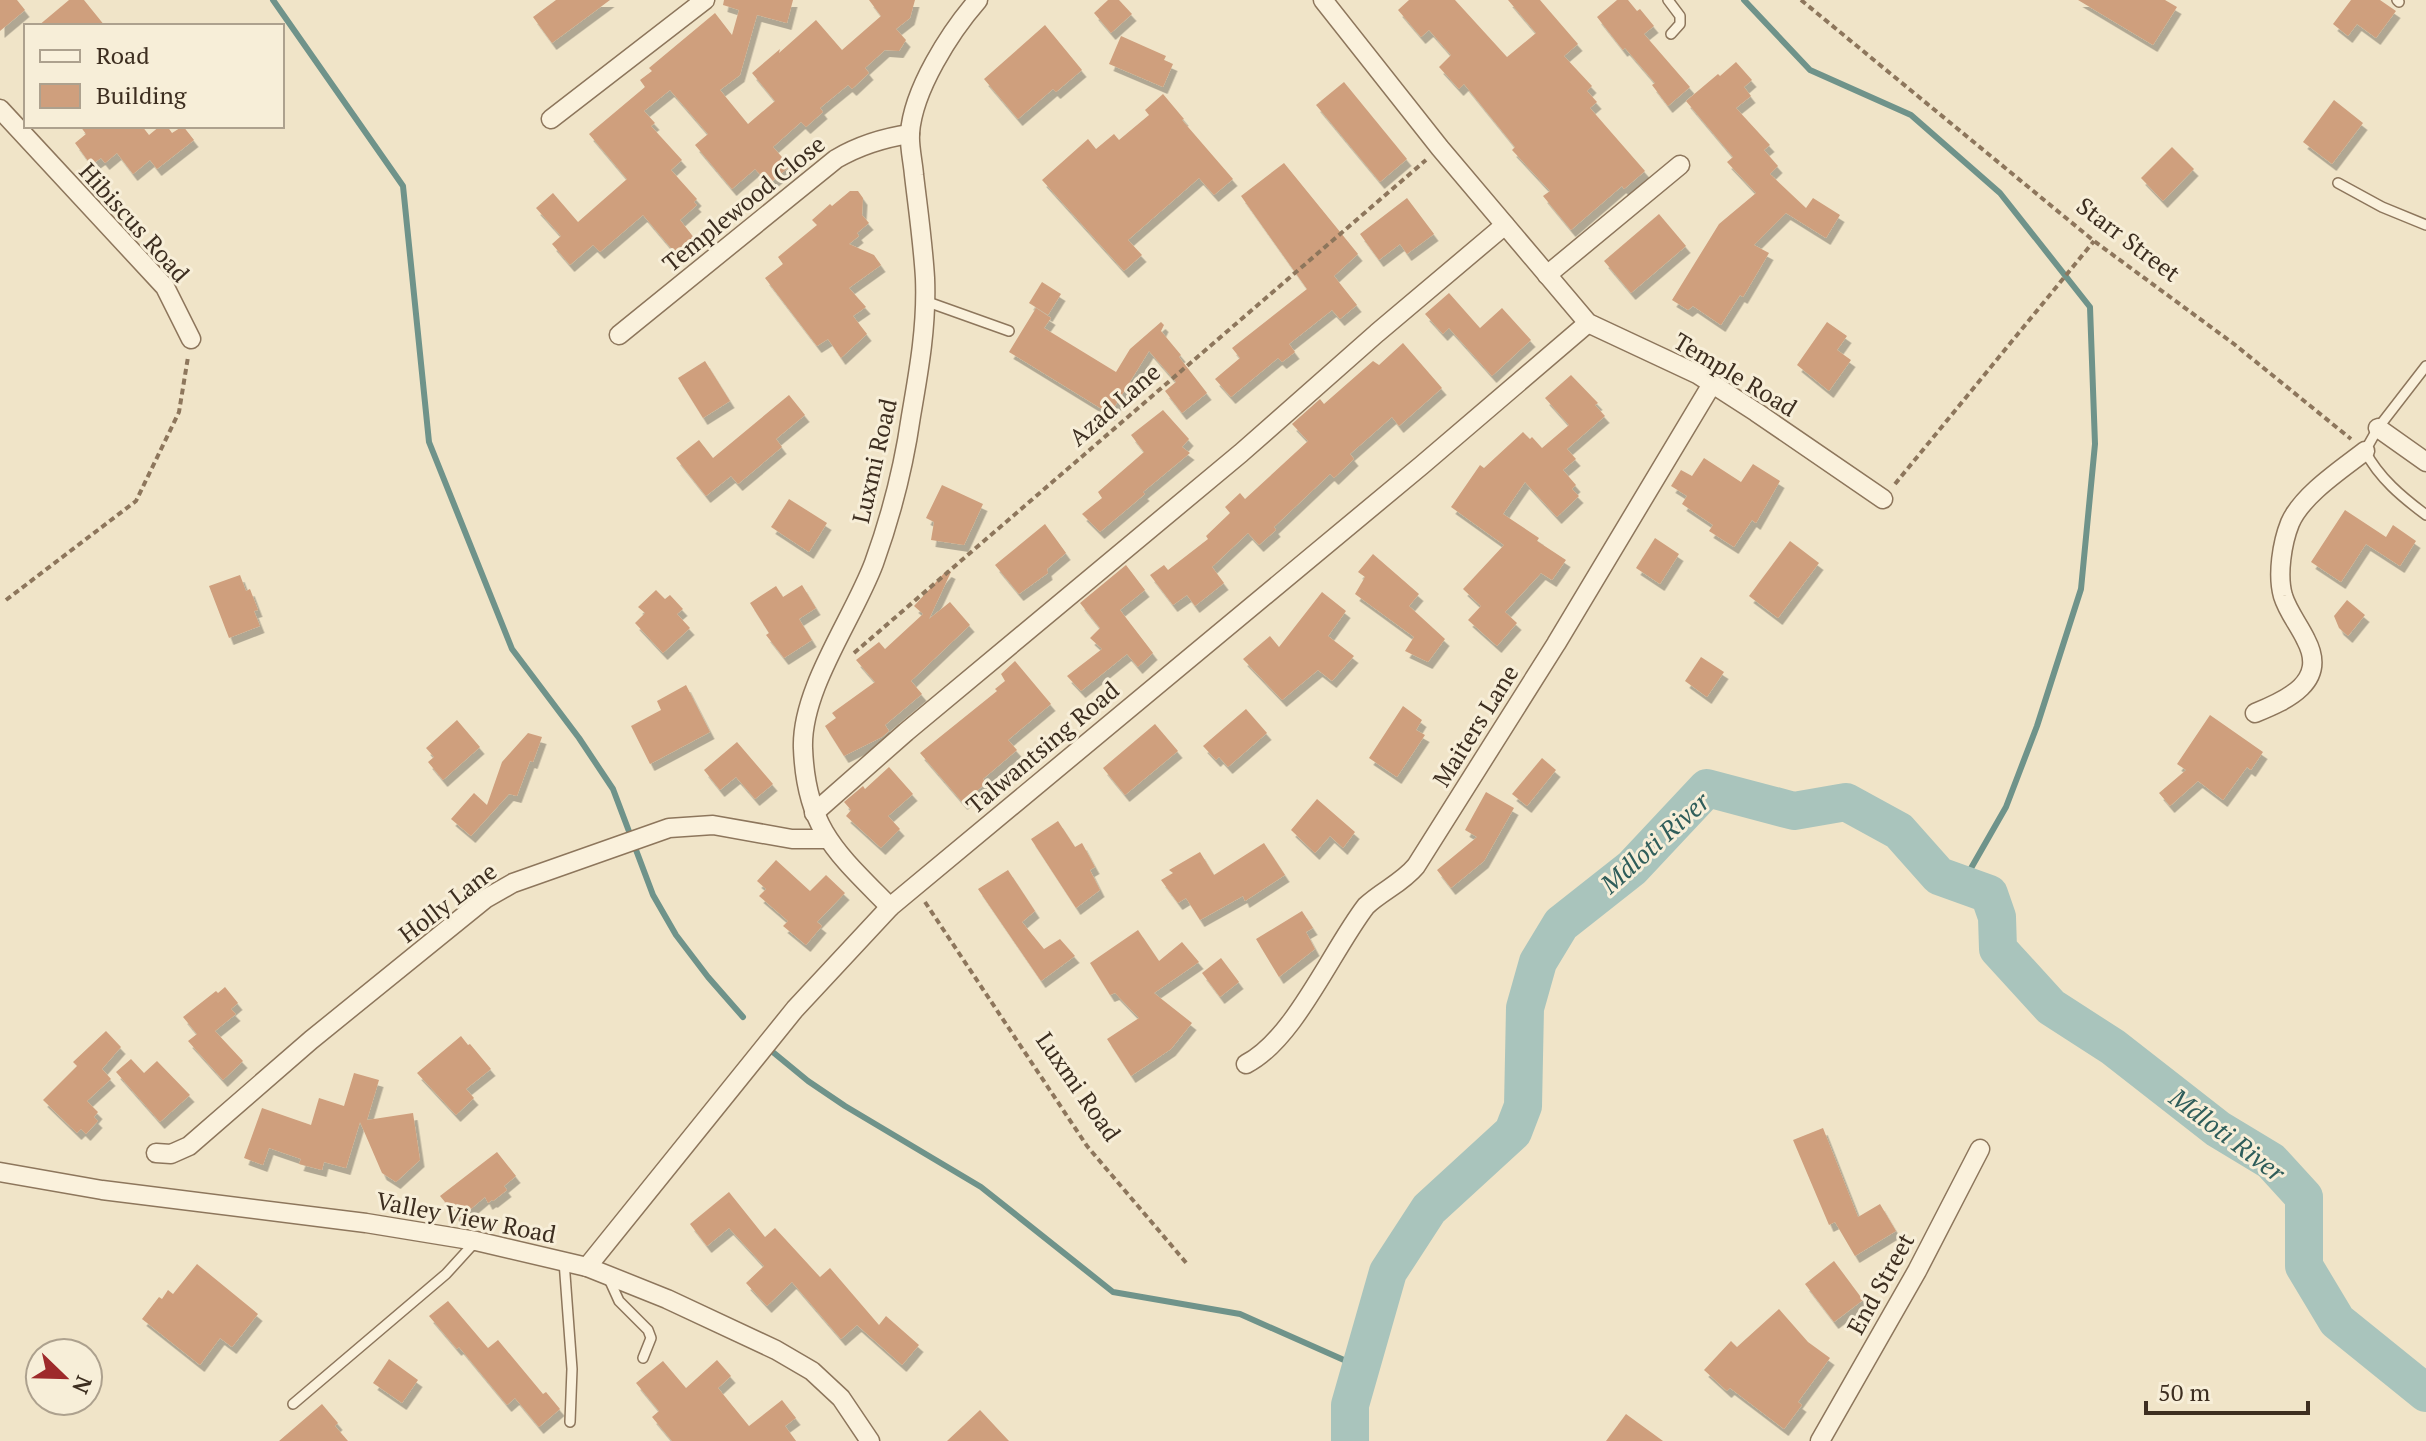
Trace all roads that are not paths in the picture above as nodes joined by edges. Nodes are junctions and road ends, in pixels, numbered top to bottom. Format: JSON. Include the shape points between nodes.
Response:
{"nodes":[{"id":1,"x":705,"y":0,"type":"edge"},
{"id":2,"x":978,"y":0,"type":"edge"},
{"id":3,"x":1323,"y":0,"type":"edge"},
{"id":4,"x":1668,"y":0,"type":"edge"},
{"id":5,"x":1671,"y":34,"type":"dead end"},
{"id":6,"x":0,"y":109,"type":"edge"},
{"id":7,"x":551,"y":119,"type":"dead end"},
{"id":8,"x":910,"y":134,"type":"junction"},
{"id":9,"x":1680,"y":165,"type":"dead end"},
{"id":10,"x":2338,"y":183,"type":"dead end"},
{"id":11,"x":1505,"y":225,"type":"junction"},
{"id":12,"x":2426,"y":225,"type":"edge"},
{"id":13,"x":1547,"y":275,"type":"junction"},
{"id":14,"x":925,"y":301,"type":"junction"},
{"id":15,"x":1588,"y":323,"type":"junction"},
{"id":16,"x":1009,"y":331,"type":"dead end"},
{"id":17,"x":619,"y":335,"type":"dead end"},
{"id":18,"x":191,"y":339,"type":"road end"},
{"id":19,"x":2426,"y":366,"type":"edge"},
{"id":20,"x":1712,"y":384,"type":"junction"},
{"id":21,"x":2378,"y":428,"type":"junction"},
{"id":22,"x":2365,"y":451,"type":"junction"},
{"id":23,"x":2426,"y":462,"type":"edge"},
{"id":24,"x":1883,"y":499,"type":"road end"},
{"id":25,"x":2426,"y":515,"type":"edge"},
{"id":26,"x":2255,"y":713,"type":"dead end"},
{"id":27,"x":814,"y":813,"type":"junction"},
{"id":28,"x":827,"y":839,"type":"junction"},
{"id":29,"x":890,"y":907,"type":"junction"},
{"id":30,"x":1246,"y":1064,"type":"dead end"},
{"id":31,"x":1980,"y":1149,"type":"dead end"},
{"id":32,"x":156,"y":1153,"type":"dead end"},
{"id":33,"x":0,"y":1172,"type":"edge"},
{"id":34,"x":476,"y":1241,"type":"junction"},
{"id":35,"x":564,"y":1261,"type":"junction"},
{"id":36,"x":587,"y":1267,"type":"junction"},
{"id":37,"x":608,"y":1275,"type":"junction"},
{"id":38,"x":643,"y":1358,"type":"dead end"},
{"id":39,"x":293,"y":1404,"type":"dead end"},
{"id":40,"x":570,"y":1422,"type":"dead end"},
{"id":41,"x":870,"y":1441,"type":"edge"},
{"id":42,"x":1820,"y":1441,"type":"edge"}],
"edges":[{"from":1,"to":7,"type":"street"},
{"from":2,"to":8,"type":"street","name":"Luxmi Road","via":[[935,59]]},
{"from":3,"to":11,"type":"street","name":"Temple Road"},
{"from":4,"to":5,"type":"lane","via":[[1680,16]]},
{"from":6,"to":18,"type":"street","name":"Hibiscus Road","via":[[165,287]]},
{"from":8,"to":14,"type":"street","name":"Luxmi Road"},
{"from":8,"to":17,"type":"street","name":"Templewood Close","via":[[859,146],[836,159]]},
{"from":9,"to":13,"type":"street"},
{"from":10,"to":12,"type":"lane"},
{"from":11,"to":13,"type":"street","name":"Temple Road"},
{"from":11,"to":27,"type":"street"},
{"from":13,"to":15,"type":"street","name":"Temple Road"},
{"from":14,"to":16,"type":"lane"},
{"from":14,"to":27,"type":"street","name":"Luxmi Road","via":[[908,441],[891,508],[851,616],[814,688],[806,721],[804,760]]},
{"from":15,"to":20,"type":"street","name":"Temple Road"},
{"from":15,"to":29,"type":"street","name":"Talwantsing Road"},
{"from":19,"to":21,"type":"lane"},
{"from":20,"to":24,"type":"street","name":"Temple Road"},
{"from":20,"to":30,"type":"street","name":"Maiters Lane","via":[[1416,866],[1366,906],[1280,1037]]},
{"from":21,"to":22,"type":"lane"},
{"from":21,"to":23,"type":"street"},
{"from":22,"to":25,"type":"lane","via":[[2394,488]]},
{"from":22,"to":26,"type":"street","via":[[2302,504],[2290,523],[2282,561],[2283,594],[2314,663],[2302,686]]},
{"from":27,"to":28,"type":"street","name":"Luxmi Road"},
{"from":28,"to":29,"type":"street","name":"Luxmi Road"},
{"from":28,"to":32,"type":"street","name":"Holly Lane","via":[[792,839],[713,825],[669,828],[513,883],[311,1040],[189,1146],[171,1154]]},
{"from":29,"to":36,"type":"street","name":"Talwantsing Road","via":[[795,1009]]},
{"from":31,"to":42,"type":"street","name":"End Street"},
{"from":33,"to":34,"type":"street","name":"Valley View Road"},
{"from":34,"to":35,"type":"street","name":"Valley View Road"},
{"from":34,"to":39,"type":"lane","via":[[446,1274]]},
{"from":35,"to":36,"type":"street","name":"Valley View Road"},
{"from":35,"to":40,"type":"lane"},
{"from":36,"to":37,"type":"street","name":"Valley View Road"},
{"from":37,"to":38,"type":"lane","via":[[619,1301],[648,1330],[651,1338]]},
{"from":37,"to":41,"type":"street","name":"Valley View Road","via":[[763,1343],[812,1371],[841,1398]]}]}
